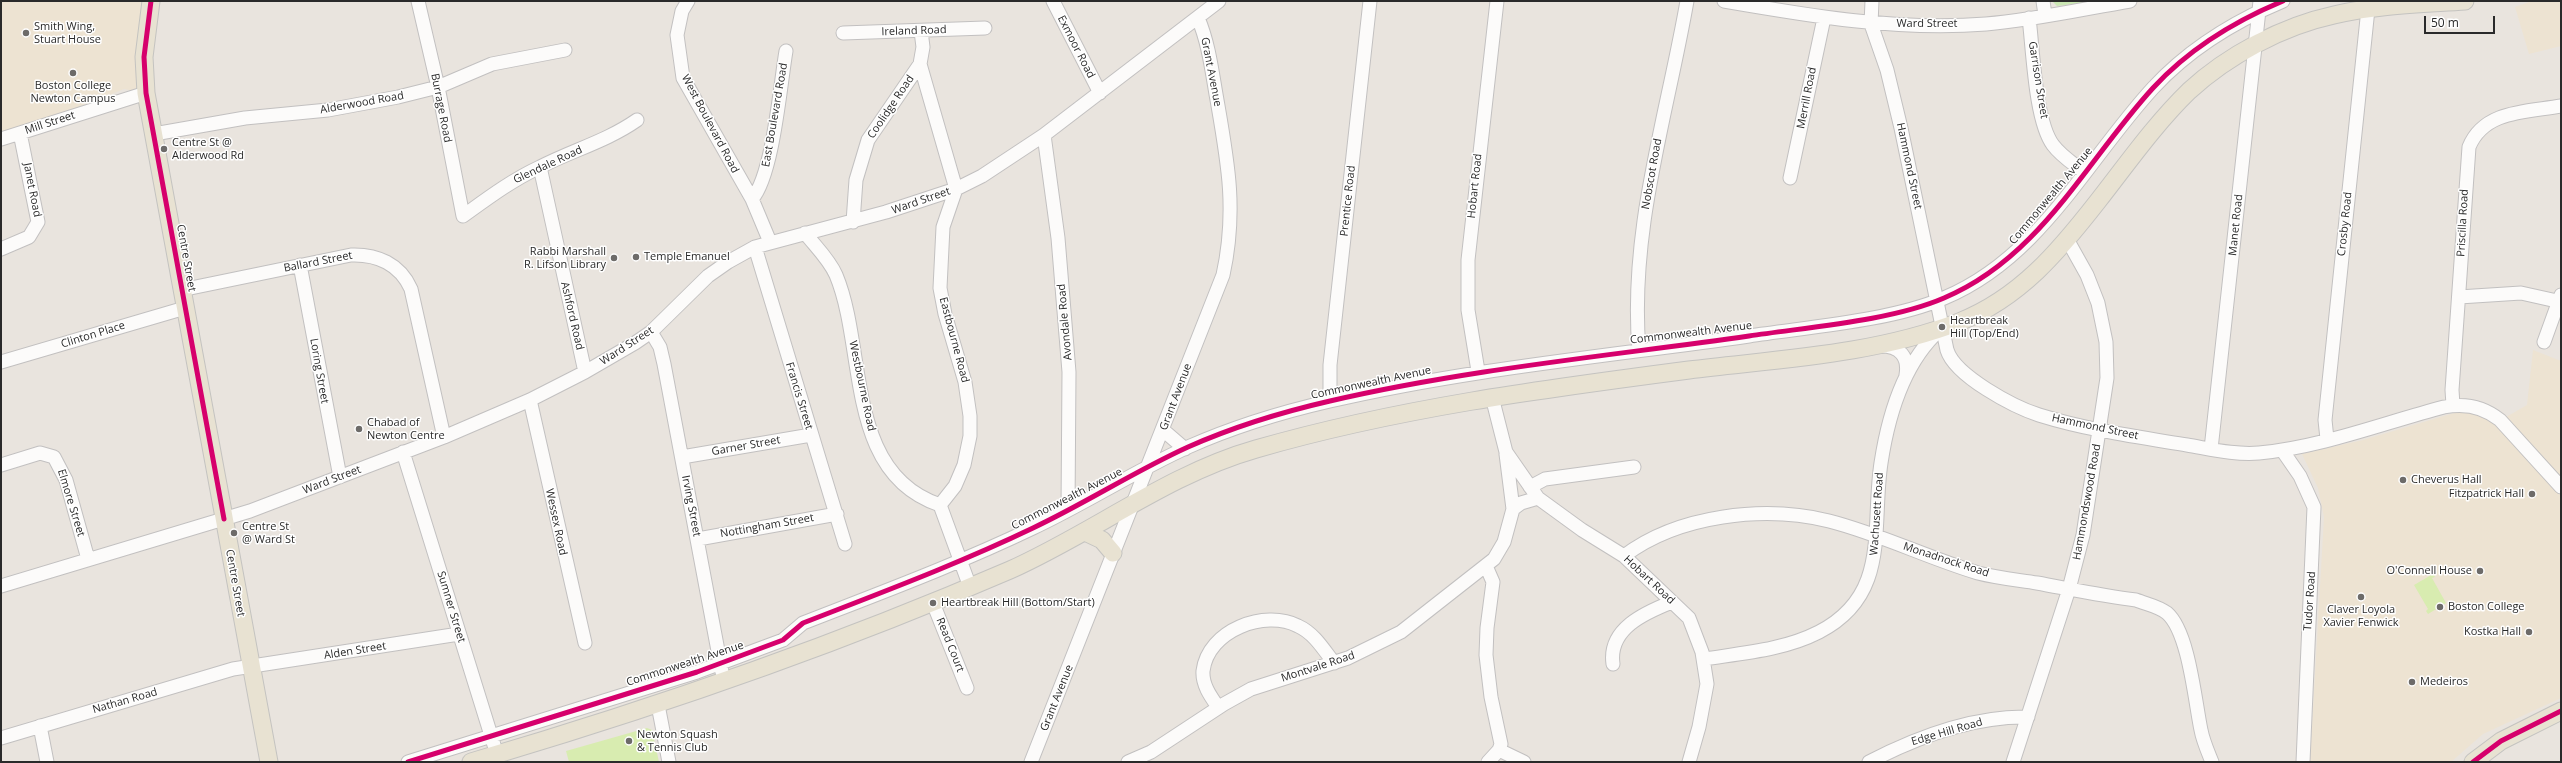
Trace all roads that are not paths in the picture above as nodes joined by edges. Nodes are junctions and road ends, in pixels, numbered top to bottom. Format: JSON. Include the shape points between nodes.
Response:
{"nodes":[{"id":1,"x":151,"y":1,"type":"edge"},
{"id":2,"x":418,"y":1,"type":"edge"},
{"id":3,"x":688,"y":1,"type":"edge"},
{"id":4,"x":1053,"y":1,"type":"edge"},
{"id":5,"x":1219,"y":1,"type":"edge"},
{"id":6,"x":1370,"y":1,"type":"edge"},
{"id":7,"x":1497,"y":1,"type":"edge"},
{"id":8,"x":1687,"y":1,"type":"edge"},
{"id":9,"x":1724,"y":1,"type":"edge"},
{"id":10,"x":1872,"y":1,"type":"edge"},
{"id":11,"x":2043,"y":1,"type":"edge"},
{"id":12,"x":2130,"y":1,"type":"edge"},
{"id":13,"x":2283,"y":1,"type":"edge"},
{"id":14,"x":2465,"y":1,"type":"edge"},
{"id":15,"x":2260,"y":6,"type":"edge"},
{"id":16,"x":2368,"y":9,"type":"junction"},
{"id":17,"x":2045,"y":15,"type":"junction"},
{"id":18,"x":1198,"y":18,"type":"junction"},
{"id":19,"x":1824,"y":18,"type":"junction"},
{"id":20,"x":2029,"y":18,"type":"junction"},
{"id":21,"x":1871,"y":24,"type":"junction"},
{"id":22,"x":985,"y":28,"type":"dead end"},
{"id":23,"x":921,"y":31,"type":"junction"},
{"id":24,"x":843,"y":33,"type":"dead end"},
{"id":25,"x":2255,"y":46,"type":"junction"},
{"id":26,"x":565,"y":50,"type":"dead end"},
{"id":27,"x":786,"y":51,"type":"dead end"},
{"id":28,"x":920,"y":64,"type":"junction"},
{"id":29,"x":438,"y":87,"type":"junction"},
{"id":30,"x":146,"y":93,"type":"junction"},
{"id":31,"x":1100,"y":93,"type":"junction"},
{"id":32,"x":2561,"y":106,"type":"edge"},
{"id":33,"x":637,"y":120,"type":"dead end"},
{"id":34,"x":20,"y":133,"type":"junction"},
{"id":35,"x":154,"y":134,"type":"junction"},
{"id":36,"x":1044,"y":135,"type":"junction"},
{"id":37,"x":1,"y":139,"type":"edge"},
{"id":38,"x":540,"y":167,"type":"junction"},
{"id":39,"x":2085,"y":173,"type":"junction"},
{"id":40,"x":1790,"y":178,"type":"dead end"},
{"id":41,"x":956,"y":189,"type":"junction"},
{"id":42,"x":752,"y":199,"type":"junction"},
{"id":43,"x":463,"y":216,"type":"joint"},
{"id":44,"x":853,"y":222,"type":"junction"},
{"id":45,"x":805,"y":233,"type":"junction"},
{"id":46,"x":2068,"y":241,"type":"junction"},
{"id":47,"x":770,"y":242,"type":"junction"},
{"id":48,"x":755,"y":247,"type":"junction"},
{"id":49,"x":1,"y":249,"type":"edge"},
{"id":50,"x":300,"y":265,"type":"junction"},
{"id":51,"x":181,"y":290,"type":"junction"},
{"id":52,"x":2458,"y":297,"type":"junction"},
{"id":53,"x":2560,"y":300,"type":"edge"},
{"id":54,"x":1938,"y":301,"type":"junction"},
{"id":55,"x":184,"y":308,"type":"junction"},
{"id":56,"x":1942,"y":327,"type":"junction"},
{"id":57,"x":652,"y":332,"type":"junction"},
{"id":58,"x":2544,"y":342,"type":"dead end"},
{"id":59,"x":1858,"y":348,"type":"junction"},
{"id":60,"x":1639,"y":350,"type":"junction"},
{"id":61,"x":1,"y":362,"type":"edge"},
{"id":62,"x":1478,"y":371,"type":"junction"},
{"id":63,"x":585,"y":372,"type":"junction"},
{"id":64,"x":1906,"y":379,"type":"junction"},
{"id":65,"x":1492,"y":397,"type":"junction"},
{"id":66,"x":530,"y":400,"type":"junction"},
{"id":67,"x":1330,"y":401,"type":"junction"},
{"id":68,"x":2454,"y":405,"type":"junction"},
{"id":69,"x":1163,"y":430,"type":"junction"},
{"id":70,"x":2100,"y":430,"type":"junction"},
{"id":71,"x":811,"y":435,"type":"junction"},
{"id":72,"x":444,"y":437,"type":"junction"},
{"id":73,"x":2327,"y":439,"type":"junction"},
{"id":74,"x":1185,"y":449,"type":"junction"},
{"id":75,"x":2211,"y":449,"type":"junction"},
{"id":76,"x":2282,"y":450,"type":"junction"},
{"id":77,"x":403,"y":452,"type":"junction"},
{"id":78,"x":1506,"y":452,"type":"junction"},
{"id":79,"x":682,"y":458,"type":"junction"},
{"id":80,"x":1,"y":465,"type":"edge"},
{"id":81,"x":1634,"y":467,"type":"dead end"},
{"id":82,"x":1148,"y":468,"type":"junction"},
{"id":83,"x":340,"y":477,"type":"junction"},
{"id":84,"x":1530,"y":487,"type":"junction"},
{"id":85,"x":2561,"y":487,"type":"edge"},
{"id":86,"x":1538,"y":498,"type":"junction"},
{"id":87,"x":940,"y":505,"type":"junction"},
{"id":88,"x":1133,"y":505,"type":"junction"},
{"id":89,"x":1513,"y":509,"type":"junction"},
{"id":90,"x":1068,"y":510,"type":"junction"},
{"id":91,"x":837,"y":514,"type":"junction"},
{"id":92,"x":224,"y":518,"type":"junction"},
{"id":93,"x":1085,"y":532,"type":"junction"},
{"id":94,"x":1877,"y":536,"type":"junction"},
{"id":95,"x":698,"y":539,"type":"junction"},
{"id":96,"x":845,"y":544,"type":"dead end"},
{"id":97,"x":1113,"y":553,"type":"junction"},
{"id":98,"x":1624,"y":556,"type":"junction"},
{"id":99,"x":88,"y":559,"type":"junction"},
{"id":100,"x":959,"y":561,"type":"junction"},
{"id":101,"x":1486,"y":566,"type":"junction"},
{"id":102,"x":1,"y":586,"type":"edge"},
{"id":103,"x":970,"y":587,"type":"junction"},
{"id":104,"x":2069,"y":589,"type":"junction"},
{"id":105,"x":933,"y":602,"type":"junction"},
{"id":106,"x":1672,"y":602,"type":"junction"},
{"id":107,"x":459,"y":634,"type":"junction"},
{"id":108,"x":783,"y":640,"type":"junction"},
{"id":109,"x":584,"y":643,"type":"dead end"},
{"id":110,"x":791,"y":659,"type":"junction"},
{"id":111,"x":1704,"y":659,"type":"junction"},
{"id":112,"x":1334,"y":663,"type":"junction"},
{"id":113,"x":720,"y":664,"type":"junction"},
{"id":114,"x":1613,"y":664,"type":"dead end"},
{"id":115,"x":250,"y":667,"type":"junction"},
{"id":116,"x":726,"y":682,"type":"junction"},
{"id":117,"x":967,"y":688,"type":"dead end"},
{"id":118,"x":658,"y":705,"type":"junction"},
{"id":119,"x":1218,"y":707,"type":"junction"},
{"id":120,"x":2561,"y":711,"type":"edge"},
{"id":121,"x":2028,"y":717,"type":"junction"},
{"id":122,"x":40,"y":726,"type":"junction"},
{"id":123,"x":491,"y":736,"type":"junction"},
{"id":124,"x":1,"y":738,"type":"edge"},
{"id":125,"x":1499,"y":750,"type":"junction"},
{"id":126,"x":498,"y":758,"type":"edge"},
{"id":127,"x":47,"y":762,"type":"edge"},
{"id":128,"x":269,"y":762,"type":"edge"},
{"id":129,"x":408,"y":762,"type":"edge"},
{"id":130,"x":471,"y":762,"type":"edge"},
{"id":131,"x":669,"y":762,"type":"edge"},
{"id":132,"x":1031,"y":762,"type":"edge"},
{"id":133,"x":1128,"y":762,"type":"edge"},
{"id":134,"x":1488,"y":762,"type":"edge"},
{"id":135,"x":1524,"y":762,"type":"edge"},
{"id":136,"x":1689,"y":762,"type":"edge"},
{"id":137,"x":1869,"y":762,"type":"edge"},
{"id":138,"x":2013,"y":762,"type":"edge"},
{"id":139,"x":2212,"y":762,"type":"edge"},
{"id":140,"x":2303,"y":762,"type":"edge"},
{"id":141,"x":2473,"y":762,"type":"edge"}],
"edges":[{"from":1,"to":30,"type":"main road","name":"Centre Street","via":[[144,57]]},
{"from":2,"to":29,"type":"street","name":"Burrage Road"},
{"from":3,"to":42,"type":"street","name":"West Boulevard Road","via":[[682,11],[678,35],[683,78]]},
{"from":4,"to":31,"type":"street","name":"Exmoor Road"},
{"from":5,"to":18,"type":"street","name":"Ward Street"},
{"from":6,"to":67,"type":"street","name":"Prentice Road","via":[[1330,365]]},
{"from":7,"to":62,"type":"street","name":"Hobart Road","via":[[1468,260],[1468,310]]},
{"from":8,"to":60,"type":"street","name":"Nobscot Road","via":[[1646,205],[1637,308]]},
{"from":9,"to":19,"type":"street","name":"Ward Street"},
{"from":10,"to":21,"type":"street"},
{"from":11,"to":17,"type":"street"},
{"from":12,"to":17,"type":"street","name":"Ward Street"},
{"from":13,"to":15,"type":"street","name":"Commonwealth Avenue"},
{"from":14,"to":16,"type":"main road"},
{"from":15,"to":25,"type":"street","name":"Manet Road"},
{"from":15,"to":39,"type":"street","name":"Commonwealth Avenue","via":[[2204,44],[2164,76],[2125,120]]},
{"from":16,"to":25,"type":"main road","via":[[2316,20]]},
{"from":16,"to":73,"type":"street","name":"Crosby Road","via":[[2325,420]]},
{"from":17,"to":20,"type":"street","name":"Ward Street"},
{"from":18,"to":31,"type":"street","name":"Ward Street"},
{"from":18,"to":69,"type":"street","name":"Grant Avenue","via":[[1208,46],[1227,160],[1232,222],[1223,275]]},
{"from":19,"to":21,"type":"street","name":"Ward Street"},
{"from":19,"to":40,"type":"street","name":"Merrill Road"},
{"from":20,"to":21,"type":"street","name":"Ward Street","via":[[1974,25]]},
{"from":20,"to":39,"type":"street","name":"Garrison Street","via":[[2041,112],[2047,132],[2052,144]]},
{"from":21,"to":54,"type":"street","name":"Hammond Street","via":[[1887,70]]},
{"from":22,"to":23,"type":"street","name":"Ireland Road"},
{"from":23,"to":24,"type":"street","name":"Ireland Road"},
{"from":23,"to":28,"type":"street","via":[[923,47]]},
{"from":25,"to":46,"type":"main road","via":[[2208,75],[2187,94],[2152,133]]},
{"from":25,"to":75,"type":"street","name":"Manet Road"},
{"from":26,"to":29,"type":"street","name":"Alderwood Road","via":[[492,64]]},
{"from":27,"to":42,"type":"street","name":"East Boulevard Road","via":[[776,124],[764,174]]},
{"from":28,"to":41,"type":"street"},
{"from":28,"to":44,"type":"street","name":"Coolidge Road","via":[[868,140],[856,180]]},
{"from":29,"to":35,"type":"street","name":"Alderwood Road","via":[[328,110],[245,118]]},
{"from":29,"to":43,"type":"street","name":"Burrage Road"},
{"from":30,"to":34,"type":"street","name":"Mill Street"},
{"from":30,"to":35,"type":"main road","name":"Centre Street"},
{"from":31,"to":36,"type":"street","name":"Ward Street"},
{"from":32,"to":52,"type":"street","name":"Priscilla Road","via":[[2494,119],[2484,125],[2472,139],[2466,165]]},
{"from":33,"to":38,"type":"street","name":"Glendale Road","via":[[609,138]]},
{"from":34,"to":37,"type":"street","name":"Mill Street"},
{"from":34,"to":49,"type":"street","name":"Janet Road","via":[[38,222],[29,237]]},
{"from":35,"to":51,"type":"main road","name":"Centre Street"},
{"from":36,"to":41,"type":"street","name":"Ward Street","via":[[1014,157]]},
{"from":36,"to":90,"type":"street","name":"Avondale Road","via":[[1058,238],[1069,372]]},
{"from":38,"to":43,"type":"street","name":"Glendale Road","via":[[503,187]]},
{"from":38,"to":63,"type":"street","name":"Ashford Road"},
{"from":39,"to":54,"type":"street","name":"Commonwealth Avenue","via":[[2032,238],[2005,263],[1974,284]]},
{"from":41,"to":44,"type":"street","name":"Ward Street"},
{"from":41,"to":87,"type":"street","name":"Eastbourne Road","via":[[943,227],[940,288],[968,394],[970,436],[960,476]]},
{"from":42,"to":47,"type":"street","name":"West Boulevard Road"},
{"from":44,"to":45,"type":"street","name":"Ward Street"},
{"from":45,"to":47,"type":"street","name":"Ward Street"},
{"from":45,"to":87,"type":"street","name":"Westbourne Road","via":[[832,267],[838,280],[848,317],[867,417],[878,451],[903,482],[931,502]]},
{"from":46,"to":56,"type":"main road","via":[[2049,262],[2010,294],[1970,317]]},
{"from":46,"to":70,"type":"street","name":"Hammondswood Road","via":[[2087,275],[2098,303],[2106,342],[2107,378]]},
{"from":47,"to":48,"type":"street","name":"Ward Street"},
{"from":48,"to":57,"type":"street","name":"Ward Street","via":[[708,276]]},
{"from":48,"to":71,"type":"street","name":"Francis Street"},
{"from":50,"to":51,"type":"street","name":"Ballard Street"},
{"from":50,"to":72,"type":"street","name":"Ballard Street","via":[[362,254],[379,258],[403,276],[414,299]]},
{"from":50,"to":83,"type":"street","name":"Loring Street"},
{"from":51,"to":55,"type":"main road","name":"Centre Street"},
{"from":52,"to":53,"type":"street","via":[[2521,293]]},
{"from":52,"to":68,"type":"street","name":"Priscilla Road","via":[[2452,390]]},
{"from":53,"to":58,"type":"street"},
{"from":54,"to":56,"type":"street","name":"Hammond Street"},
{"from":54,"to":60,"type":"street","name":"Commonwealth Avenue","via":[[1897,312],[1828,324]]},
{"from":55,"to":61,"type":"street","name":"Clinton Place"},
{"from":55,"to":92,"type":"main road","name":"Centre Street"},
{"from":56,"to":59,"type":"main road"},
{"from":56,"to":64,"type":"street","name":"Wachusett Road","via":[[1923,346]]},
{"from":56,"to":70,"type":"street","name":"Hammond Street","via":[[1951,359],[1975,380],[2018,407]]},
{"from":57,"to":63,"type":"street","name":"Ward Street","via":[[618,355]]},
{"from":57,"to":79,"type":"street","name":"Irving Street","via":[[661,352]]},
{"from":59,"to":64,"type":"street","name":"Wachusett Road","via":[[1888,346],[1897,349],[1906,360]]},
{"from":59,"to":65,"type":"main road"},
{"from":60,"to":62,"type":"street","name":"Commonwealth Avenue"},
{"from":62,"to":67,"type":"street","name":"Commonwealth Avenue"},
{"from":63,"to":66,"type":"street","name":"Ward Street"},
{"from":64,"to":94,"type":"street","name":"Wachusett Road","via":[[1889,425],[1881,463]]},
{"from":65,"to":78,"type":"street","name":"Hobart Road"},
{"from":65,"to":88,"type":"main road","via":[[1361,422],[1250,450],[1199,470]]},
{"from":66,"to":72,"type":"street","name":"Ward Street"},
{"from":66,"to":109,"type":"street","name":"Wessex Road"},
{"from":67,"to":74,"type":"street","name":"Commonwealth Avenue","via":[[1250,423]]},
{"from":68,"to":73,"type":"street","name":"Hammond Street"},
{"from":68,"to":85,"type":"street","name":"Hammond Street","via":[[2474,407],[2493,414]]},
{"from":69,"to":74,"type":"street"},
{"from":69,"to":82,"type":"street","name":"Grant Avenue"},
{"from":70,"to":75,"type":"street","name":"Hammond Street"},
{"from":70,"to":104,"type":"street","name":"Hammondswood Road","via":[[2083,535]]},
{"from":71,"to":79,"type":"street","name":"Garner Street"},
{"from":71,"to":91,"type":"street","name":"Francis Street"},
{"from":72,"to":77,"type":"street","name":"Ward Street"},
{"from":73,"to":76,"type":"street","name":"Hammond Street"},
{"from":74,"to":82,"type":"street","name":"Commonwealth Avenue"},
{"from":75,"to":76,"type":"street","name":"Hammond Street","via":[[2257,453]]},
{"from":76,"to":140,"type":"street","name":"Tudor Road","via":[[2300,476],[2314,507]]},
{"from":77,"to":83,"type":"street","name":"Ward Street"},
{"from":77,"to":107,"type":"street","name":"Sumner Street"},
{"from":78,"to":84,"type":"street","name":"Hobart Road"},
{"from":78,"to":89,"type":"street","name":"Montvale Road"},
{"from":79,"to":95,"type":"street","name":"Irving Street"},
{"from":80,"to":99,"type":"street","name":"Elmore Street","via":[[40,453],[54,457],[66,480]]},
{"from":81,"to":84,"type":"street","via":[[1545,479]]},
{"from":82,"to":88,"type":"street","name":"Grant Avenue"},
{"from":82,"to":90,"type":"street","name":"Commonwealth Avenue"},
{"from":83,"to":92,"type":"street","name":"Ward Street","via":[[250,511]]},
{"from":84,"to":86,"type":"street","name":"Hobart Road"},
{"from":86,"to":89,"type":"street"},
{"from":86,"to":98,"type":"street","name":"Hobart Road"},
{"from":87,"to":100,"type":"street"},
{"from":88,"to":93,"type":"main road"},
{"from":88,"to":97,"type":"street","name":"Grant Avenue"},
{"from":89,"to":101,"type":"street","name":"Montvale Road","via":[[1502,547]]},
{"from":90,"to":100,"type":"street","name":"Commonwealth Avenue"},
{"from":91,"to":95,"type":"street","name":"Nottingham Street"},
{"from":91,"to":96,"type":"street","name":"Francis Street"},
{"from":92,"to":99,"type":"street","name":"Ward Street"},
{"from":92,"to":115,"type":"main road","name":"Centre Street"},
{"from":93,"to":97,"type":"main road","via":[[1102,540]]},
{"from":93,"to":103,"type":"main road","via":[[1028,562]]},
{"from":94,"to":98,"type":"street","name":"Monadnock Road","via":[[1829,521],[1809,518],[1738,516],[1711,520],[1660,534],[1640,543]]},
{"from":94,"to":104,"type":"street","name":"Monadnock Road","via":[[1978,573]]},
{"from":94,"to":111,"type":"street","name":"Wachusett Road","via":[[1872,572],[1867,583],[1849,608],[1833,623],[1820,632],[1789,644]]},
{"from":95,"to":113,"type":"street","name":"Irving Street"},
{"from":97,"to":132,"type":"street","name":"Grant Avenue"},
{"from":98,"to":106,"type":"street","name":"Hobart Road"},
{"from":99,"to":102,"type":"street","name":"Ward Street"},
{"from":100,"to":103,"type":"street"},
{"from":100,"to":108,"type":"street","name":"Commonwealth Avenue","via":[[803,624]]},
{"from":101,"to":112,"type":"street","name":"Montvale Road","via":[[1401,632]]},
{"from":101,"to":125,"type":"street","via":[[1493,582],[1486,655],[1491,697],[1500,738]]},
{"from":103,"to":105,"type":"main road"},
{"from":104,"to":121,"type":"street","name":"Hammondswood Road"},
{"from":104,"to":139,"type":"street","name":"Monadnock Road","via":[[2136,600],[2160,608],[2168,614],[2175,625],[2191,670],[2201,732]]},
{"from":105,"to":110,"type":"main road"},
{"from":105,"to":117,"type":"street","name":"Read Court"},
{"from":106,"to":111,"type":"street","name":"Hobart Road","via":[[1689,618]]},
{"from":106,"to":114,"type":"street","via":[[1656,608],[1623,631],[1613,646]]},
{"from":107,"to":115,"type":"street","name":"Alden Street"},
{"from":107,"to":123,"type":"street","name":"Sumner Street"},
{"from":108,"to":110,"type":"street"},
{"from":108,"to":113,"type":"street","name":"Commonwealth Avenue"},
{"from":110,"to":116,"type":"main road"},
{"from":111,"to":136,"type":"street","name":"Hobart Road","via":[[1707,674],[1705,694]]},
{"from":112,"to":119,"type":"street","name":"Montvale Road","via":[[1251,689]]},
{"from":112,"to":119,"type":"street","via":[[1318,642],[1299,626],[1272,620],[1244,625],[1215,645],[1203,670],[1205,684]]},
{"from":113,"to":116,"type":"street","name":"Irving Street"},
{"from":113,"to":123,"type":"street","name":"Commonwealth Avenue"},
{"from":115,"to":122,"type":"street","name":"Nathan Road"},
{"from":115,"to":128,"type":"main road","name":"Centre Street"},
{"from":116,"to":118,"type":"main road"},
{"from":118,"to":126,"type":"main road"},
{"from":118,"to":131,"type":"street"},
{"from":119,"to":133,"type":"street","name":"Montvale Road","via":[[1151,752]]},
{"from":120,"to":141,"type":"main road","via":[[2501,741]]},
{"from":121,"to":137,"type":"street","name":"Edge Hill Road","via":[[2006,716],[1942,732],[1902,745]]},
{"from":121,"to":138,"type":"street","name":"Hammondswood Road"},
{"from":122,"to":124,"type":"street","name":"Nathan Road"},
{"from":122,"to":127,"type":"street"},
{"from":123,"to":126,"type":"street","name":"Sumner Street"},
{"from":123,"to":129,"type":"street","name":"Commonwealth Avenue"},
{"from":125,"to":134,"type":"street"},
{"from":125,"to":135,"type":"street"},
{"from":126,"to":130,"type":"main road"}]}
